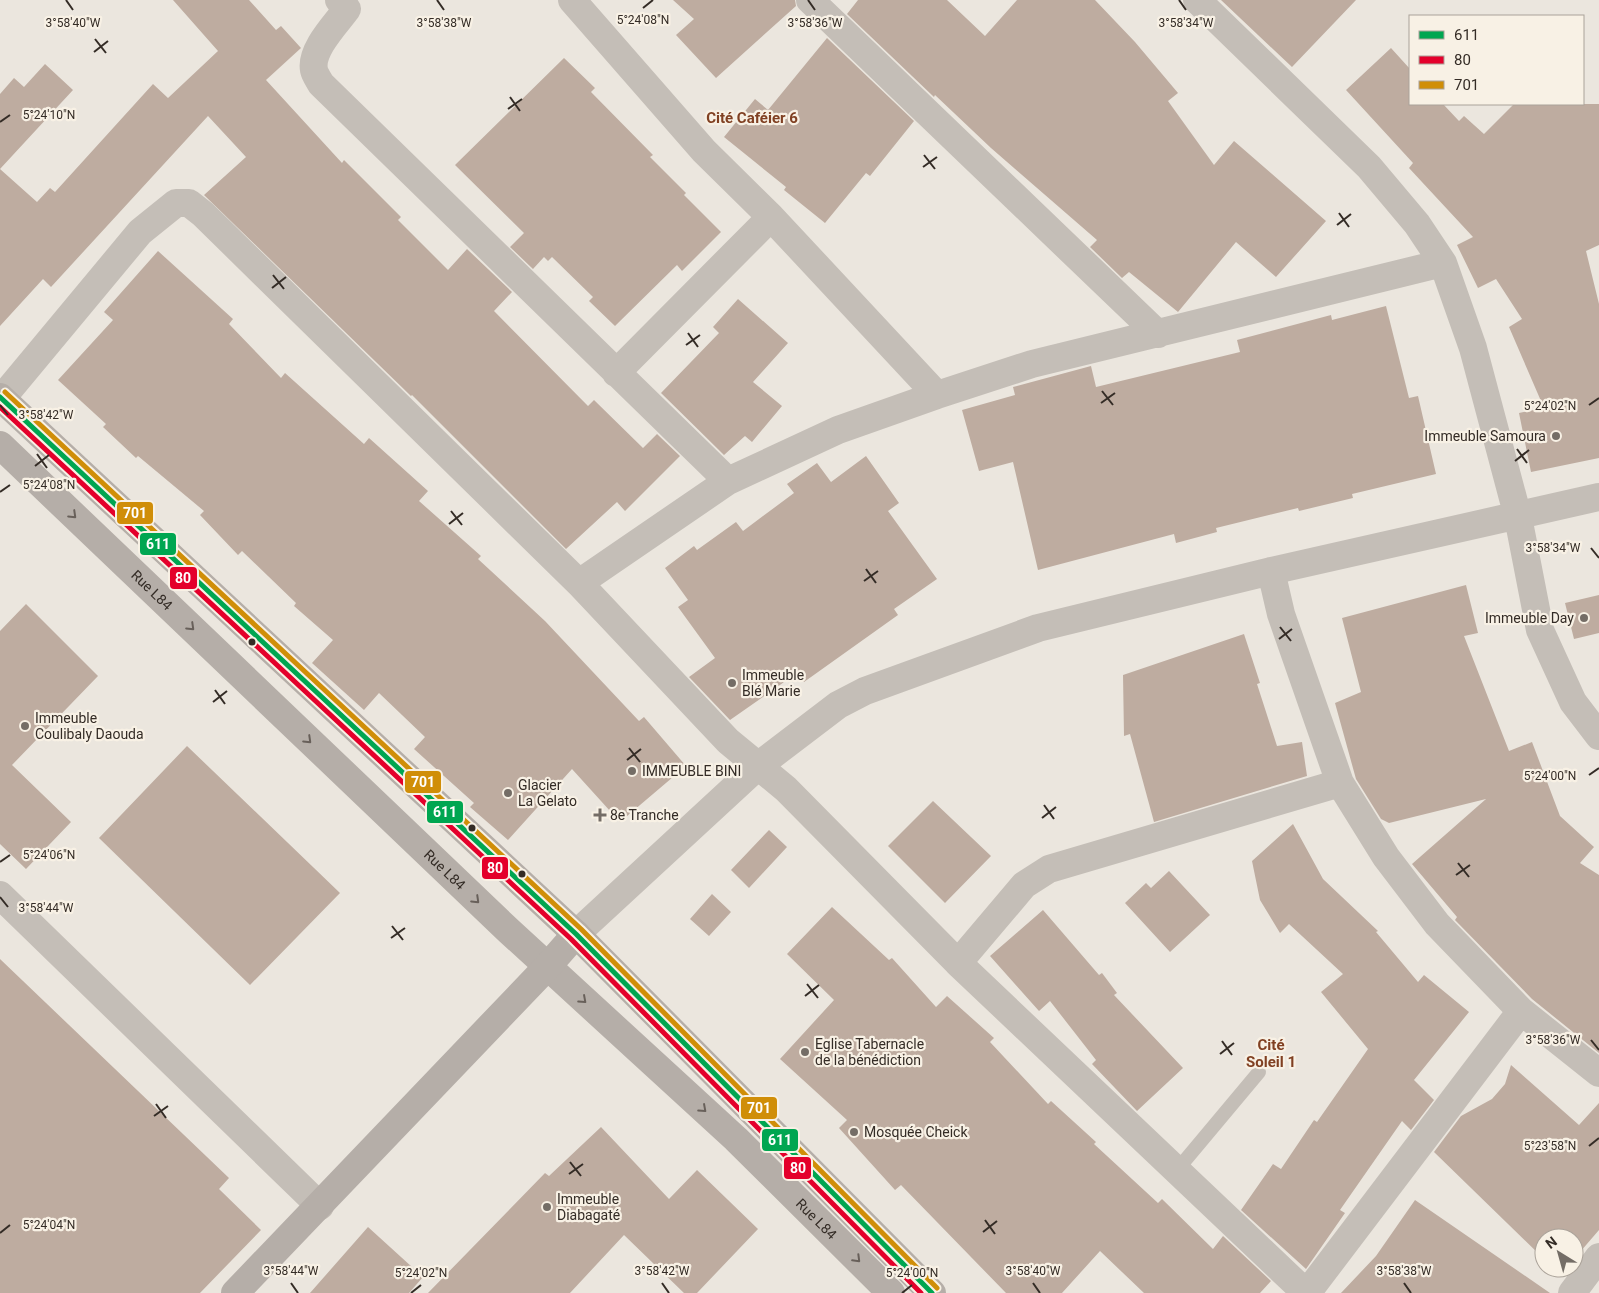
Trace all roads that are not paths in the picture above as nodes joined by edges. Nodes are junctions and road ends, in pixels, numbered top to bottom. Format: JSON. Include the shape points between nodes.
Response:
{"nodes":[{"id":1,"x":572,"y":0,"type":"edge"},
{"id":2,"x":810,"y":0,"type":"edge"},
{"id":3,"x":1197,"y":0,"type":"edge"},
{"id":4,"x":347,"y":3,"type":"edge"},
{"id":5,"x":771,"y":216,"type":"junction"},
{"id":6,"x":1444,"y":264,"type":"junction"},
{"id":7,"x":1158,"y":334,"type":"junction"},
{"id":8,"x":616,"y":373,"type":"junction"},
{"id":9,"x":937,"y":395,"type":"junction"},
{"id":10,"x":1,"y":397,"type":"edge"},
{"id":11,"x":0,"y":445,"type":"edge"},
{"id":12,"x":728,"y":481,"type":"junction"},
{"id":13,"x":1599,"y":497,"type":"edge"},
{"id":14,"x":1518,"y":517,"type":"junction"},
{"id":15,"x":1270,"y":571,"type":"junction"},
{"id":16,"x":579,"y":583,"type":"junction"},
{"id":17,"x":1599,"y":736,"type":"edge"},
{"id":18,"x":758,"y":766,"type":"junction"},
{"id":19,"x":1340,"y":783,"type":"junction"},
{"id":20,"x":0,"y":895,"type":"edge"},
{"id":21,"x":576,"y":934,"type":"junction"},
{"id":22,"x":958,"y":963,"type":"junction"},
{"id":23,"x":547,"y":967,"type":"junction"},
{"id":24,"x":1521,"y":1011,"type":"junction"},
{"id":25,"x":1258,"y":1072,"type":"dead end"},
{"id":26,"x":1599,"y":1073,"type":"edge"},
{"id":27,"x":1176,"y":1170,"type":"junction"},
{"id":28,"x":320,"y":1206,"type":"junction"},
{"id":29,"x":1599,"y":1258,"type":"edge"},
{"id":30,"x":879,"y":1289,"type":"edge"},
{"id":31,"x":235,"y":1293,"type":"edge"},
{"id":32,"x":932,"y":1293,"type":"edge"},
{"id":33,"x":1307,"y":1293,"type":"edge"},
{"id":34,"x":1572,"y":1293,"type":"edge"}],
"edges":[{"from":1,"to":5,"type":"street","via":[[704,151]]},
{"from":2,"to":7,"type":"street"},
{"from":3,"to":6,"type":"street","via":[[1368,167],[1417,224]]},
{"from":4,"to":8,"type":"street","via":[[313,63],[321,84]]},
{"from":5,"to":8,"type":"street"},
{"from":5,"to":9,"type":"street"},
{"from":6,"to":7,"type":"street"},
{"from":6,"to":14,"type":"street","via":[[1473,348]]},
{"from":7,"to":9,"type":"street","via":[[1032,364]]},
{"from":8,"to":12,"type":"street"},
{"from":9,"to":12,"type":"street","via":[[838,430]]},
{"from":10,"to":16,"type":"street","via":[[140,232],[176,203],[189,203]]},
{"from":10,"to":21,"type":"street"},
{"from":11,"to":23,"type":"street","name":"Rue L84","one_way":true},
{"from":12,"to":16,"type":"street"},
{"from":13,"to":14,"type":"street"},
{"from":14,"to":15,"type":"street"},
{"from":14,"to":17,"type":"street","via":[[1540,630],[1573,702]]},
{"from":15,"to":18,"type":"street","via":[[1038,628],[899,676],[838,705]]},
{"from":15,"to":19,"type":"street","via":[[1281,614]]},
{"from":16,"to":18,"type":"street","via":[[728,741]]},
{"from":18,"to":21,"type":"street"},
{"from":18,"to":22,"type":"street","via":[[786,789]]},
{"from":19,"to":22,"type":"street","via":[[1049,869],[1024,885]]},
{"from":19,"to":24,"type":"street","via":[[1386,857],[1437,924]]},
{"from":20,"to":28,"type":"street"},
{"from":21,"to":23,"type":"street"},
{"from":21,"to":32,"type":"street"},
{"from":22,"to":27,"type":"street"},
{"from":23,"to":28,"type":"street"},
{"from":23,"to":30,"type":"street","name":"Rue L84","one_way":true,"via":[[736,1139]]},
{"from":24,"to":26,"type":"street"},
{"from":24,"to":33,"type":"street"},
{"from":25,"to":27,"type":"lane"},
{"from":27,"to":33,"type":"street"},
{"from":28,"to":31,"type":"street"},
{"from":29,"to":34,"type":"street"}]}
